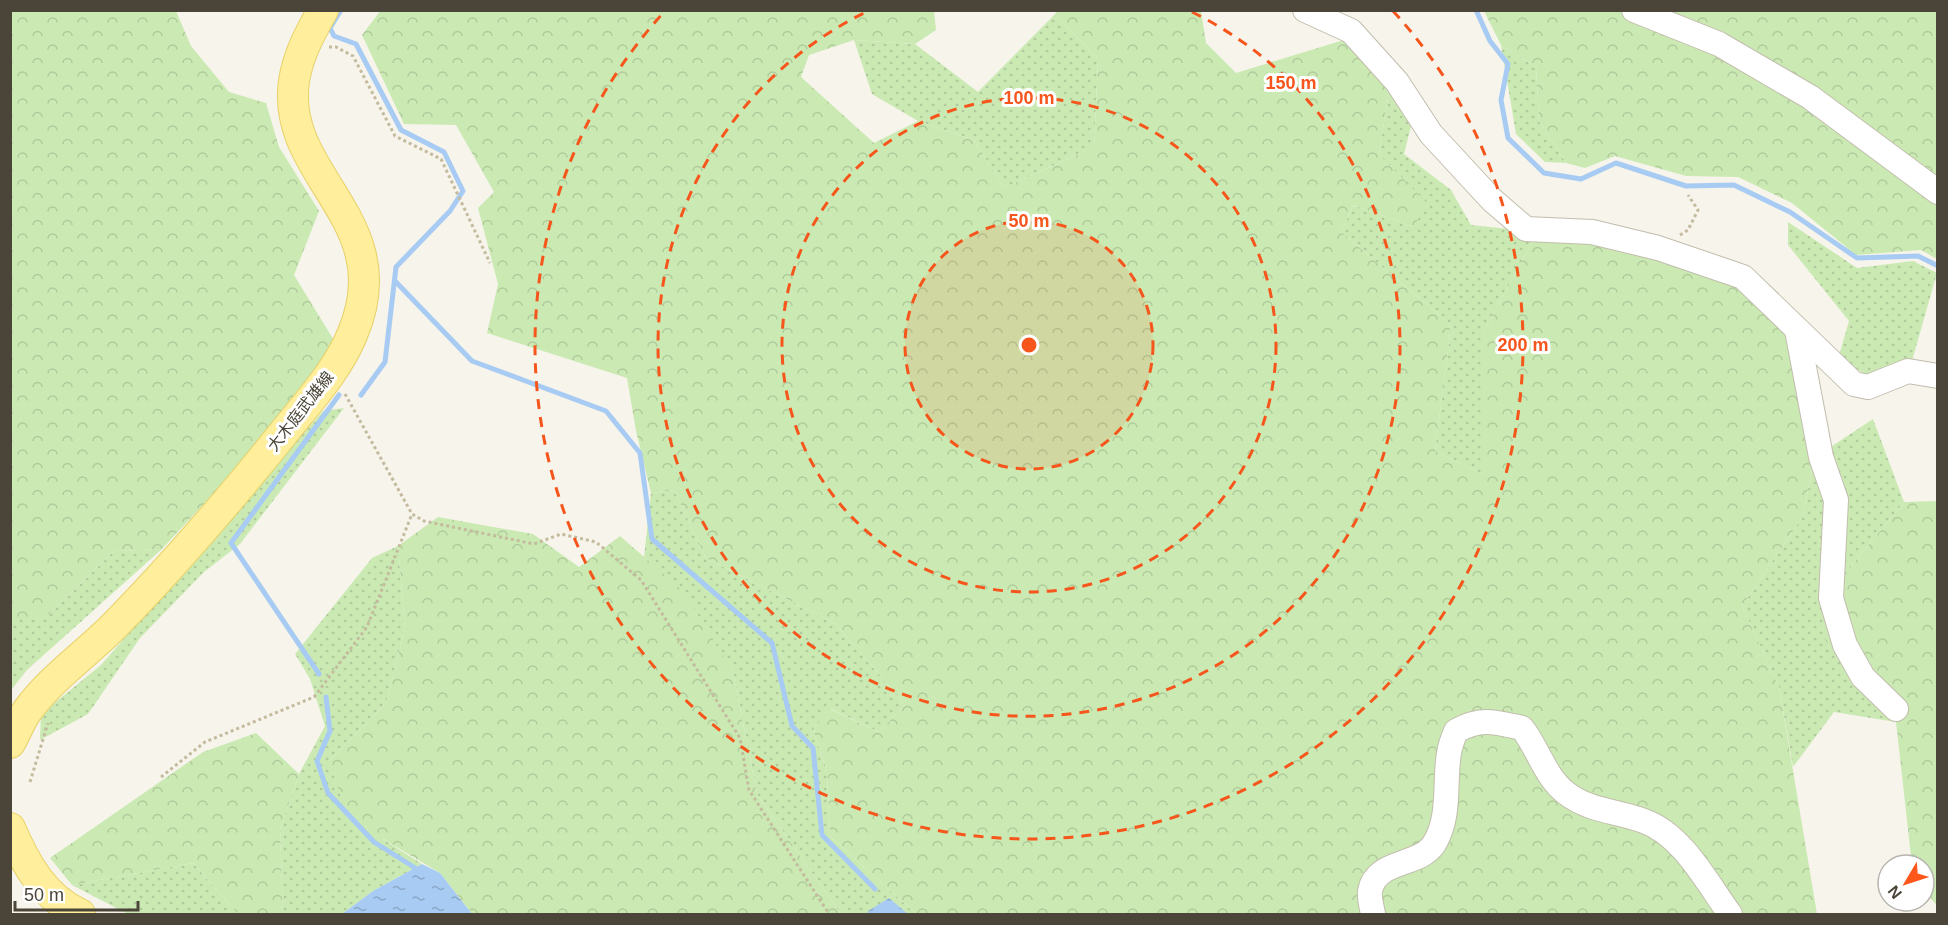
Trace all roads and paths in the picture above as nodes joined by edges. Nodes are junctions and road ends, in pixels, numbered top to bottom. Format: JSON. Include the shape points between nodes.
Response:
{"nodes":[{"id":1,"x":323,"y":10,"type":"edge"},
{"id":2,"x":1305,"y":10,"type":"edge"},
{"id":3,"x":1634,"y":10,"type":"edge"},
{"id":4,"x":303,"y":47,"type":"junction"},
{"id":5,"x":1938,"y":192,"type":"edge"},
{"id":6,"x":1688,"y":195,"type":"dead end"},
{"id":7,"x":1658,"y":248,"type":"junction"},
{"id":8,"x":490,"y":263,"type":"dead end"},
{"id":9,"x":1797,"y":330,"type":"junction"},
{"id":10,"x":1938,"y":376,"type":"edge"},
{"id":11,"x":348,"y":387,"type":"dead end"},
{"id":12,"x":412,"y":514,"type":"junction"},
{"id":13,"x":1896,"y":709,"type":"dead end"},
{"id":14,"x":28,"y":717,"type":"edge"},
{"id":15,"x":10,"y":743,"type":"edge"},
{"id":16,"x":161,"y":777,"type":"dead end"},
{"id":17,"x":30,"y":782,"type":"dead end"},
{"id":18,"x":10,"y":828,"type":"edge"},
{"id":19,"x":69,"y":913,"type":"edge"},
{"id":20,"x":829,"y":915,"type":"edge"},
{"id":21,"x":1372,"y":915,"type":"edge"},
{"id":22,"x":1730,"y":915,"type":"edge"}],
"edges":[{"from":1,"to":4,"type":"main road","name":"大木庭武雄線"},
{"from":2,"to":7,"type":"street","via":[[1351,31],[1397,82],[1431,134],[1492,200],[1526,229],[1592,232]]},
{"from":3,"to":5,"type":"street","via":[[1719,44],[1810,97]]},
{"from":4,"to":8,"type":"path","via":[[336,47],[353,56],[395,136],[441,159]]},
{"from":4,"to":14,"type":"main road","name":"大木庭武雄線","via":[[294,82],[295,115],[303,146],[356,235],[363,270],[361,312],[352,337],[330,375],[249,476],[114,626],[50,684]]},
{"from":6,"to":7,"type":"path","via":[[1698,210],[1689,230]]},
{"from":7,"to":9,"type":"street","via":[[1743,277]]},
{"from":9,"to":10,"type":"street","via":[[1854,384],[1868,387],[1908,371]]},
{"from":9,"to":13,"type":"street","via":[[1821,457],[1836,500],[1831,598],[1845,645],[1863,677]]},
{"from":11,"to":12,"type":"path","via":[[344,397]]},
{"from":12,"to":16,"type":"path","via":[[367,627],[314,697],[205,742]]},
{"from":12,"to":20,"type":"path","via":[[424,521],[534,544],[561,534],[596,542],[640,580],[740,738],[749,790]]},
{"from":14,"to":15,"type":"main road","name":"大木庭武雄線"},
{"from":14,"to":17,"type":"path"},
{"from":18,"to":19,"type":"main road","via":[[25,862]]},
{"from":21,"to":22,"type":"street","via":[[1370,891],[1379,874],[1424,854],[1434,845],[1442,826],[1449,752],[1456,731],[1472,722],[1491,721],[1522,728],[1564,792],[1586,806],[1644,820],[1661,829],[1680,847]]}]}
